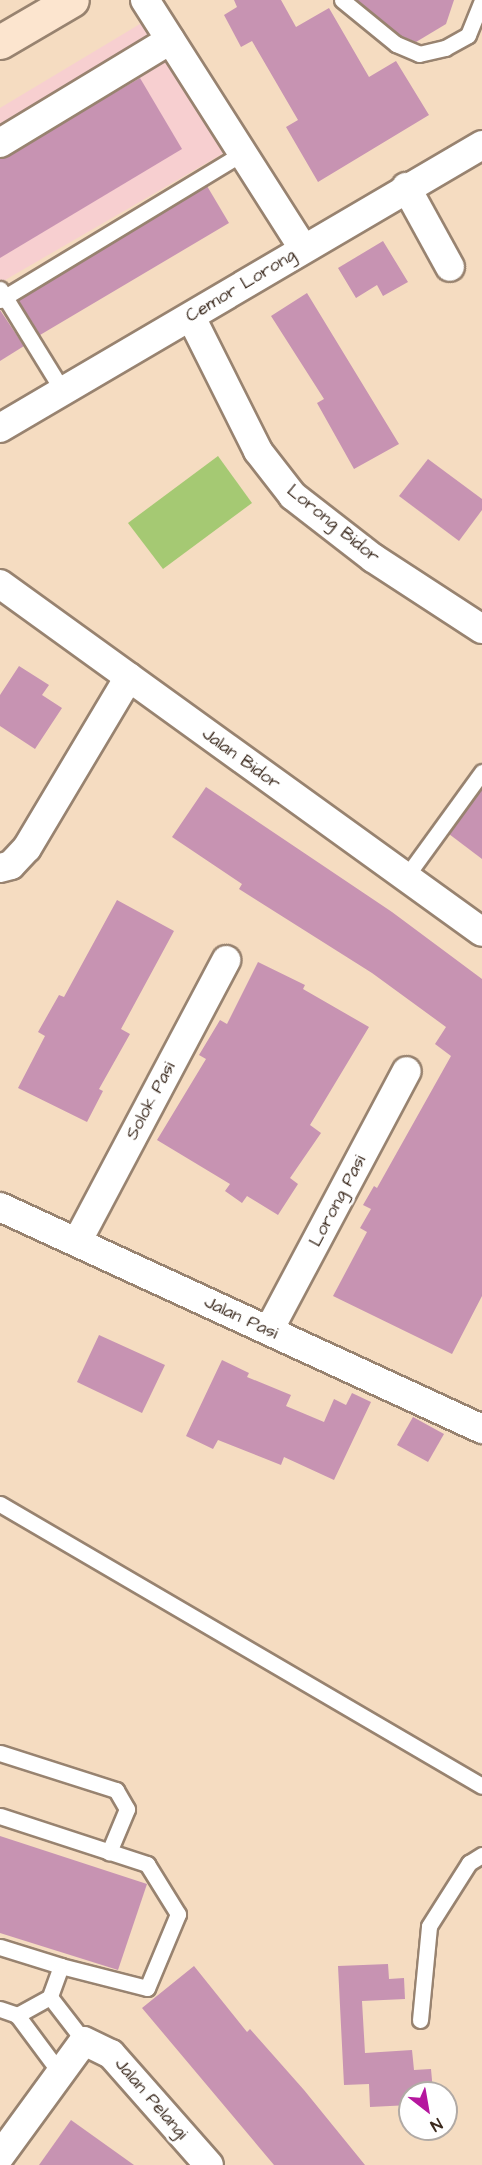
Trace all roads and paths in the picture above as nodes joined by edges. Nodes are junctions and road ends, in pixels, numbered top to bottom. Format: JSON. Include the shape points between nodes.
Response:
{"nodes":[{"id":1,"x":72,"y":0,"type":"edge"},
{"id":2,"x":145,"y":0,"type":"edge"},
{"id":3,"x":342,"y":0,"type":"edge"},
{"id":4,"x":482,"y":0,"type":"edge"},
{"id":5,"x":170,"y":40,"type":"junction"},
{"id":6,"x":0,"y":42,"type":"edge"},
{"id":7,"x":0,"y":143,"type":"edge"},
{"id":8,"x":482,"y":145,"type":"edge"},
{"id":9,"x":243,"y":153,"type":"junction"},
{"id":10,"x":406,"y":187,"type":"junction"},
{"id":11,"x":303,"y":249,"type":"junction"},
{"id":12,"x":450,"y":267,"type":"dead end"},
{"id":13,"x":2,"y":295,"type":"edge"},
{"id":14,"x":191,"y":317,"type":"junction"},
{"id":15,"x":64,"y":393,"type":"junction"},
{"id":16,"x":0,"y":428,"type":"edge"},
{"id":17,"x":0,"y":584,"type":"edge"},
{"id":18,"x":482,"y":629,"type":"edge"},
{"id":19,"x":129,"y":677,"type":"junction"},
{"id":20,"x":481,"y":776,"type":"edge"},
{"id":21,"x":0,"y":868,"type":"edge"},
{"id":22,"x":405,"y":878,"type":"junction"},
{"id":23,"x":482,"y":932,"type":"edge"},
{"id":24,"x":226,"y":960,"type":"dead end"},
{"id":25,"x":407,"y":1071,"type":"dead end"},
{"id":26,"x":0,"y":1206,"type":"edge"},
{"id":27,"x":76,"y":1242,"type":"junction"},
{"id":28,"x":269,"y":1330,"type":"junction"},
{"id":29,"x":482,"y":1429,"type":"edge"},
{"id":30,"x":0,"y":1504,"type":"edge"},
{"id":31,"x":0,"y":1753,"type":"edge"},
{"id":32,"x":482,"y":1786,"type":"edge"},
{"id":33,"x":0,"y":1816,"type":"edge"},
{"id":34,"x":109,"y":1852,"type":"junction"},
{"id":35,"x":482,"y":1855,"type":"edge"},
{"id":36,"x":0,"y":1947,"type":"edge"},
{"id":37,"x":61,"y":1966,"type":"junction"},
{"id":38,"x":50,"y":1997,"type":"junction"},
{"id":39,"x":0,"y":2009,"type":"edge"},
{"id":40,"x":17,"y":2015,"type":"junction"},
{"id":41,"x":420,"y":2020,"type":"dead end"},
{"id":42,"x":84,"y":2041,"type":"junction"},
{"id":43,"x":60,"y":2073,"type":"junction"},
{"id":44,"x":0,"y":2156,"type":"edge"},
{"id":45,"x":209,"y":2165,"type":"edge"}],
"edges":[{"from":1,"to":6,"type":"street"},
{"from":2,"to":5,"type":"street"},
{"from":3,"to":4,"type":"lane","via":[[396,44],[419,54],[445,48],[468,35]]},
{"from":5,"to":7,"type":"street"},
{"from":5,"to":9,"type":"street"},
{"from":8,"to":10,"type":"street","name":"Cemor Lorong"},
{"from":9,"to":11,"type":"street"},
{"from":9,"to":13,"type":"lane"},
{"from":10,"to":11,"type":"street","name":"Cemor Lorong"},
{"from":10,"to":12,"type":"street"},
{"from":11,"to":14,"type":"street","name":"Cemor Lorong"},
{"from":13,"to":15,"type":"lane"},
{"from":14,"to":15,"type":"street","name":"Cemor Lorong"},
{"from":14,"to":18,"type":"street","name":"Lorong Bidor","via":[[258,451],[293,496],[373,558]]},
{"from":15,"to":16,"type":"street","name":"Cemor Lorong"},
{"from":17,"to":19,"type":"street","name":"Jalan Bidor"},
{"from":19,"to":21,"type":"street","via":[[27,848],[11,865]]},
{"from":19,"to":22,"type":"street","name":"Jalan Bidor"},
{"from":20,"to":22,"type":"lane"},
{"from":22,"to":23,"type":"street","name":"Jalan Bidor"},
{"from":24,"to":27,"type":"street","name":"Solok Pasi"},
{"from":25,"to":28,"type":"street","name":"Lorong Pasi"},
{"from":26,"to":27,"type":"street","name":"Jalan Pasi"},
{"from":27,"to":28,"type":"street","name":"Jalan Pasi"},
{"from":28,"to":29,"type":"street","name":"Jalan Pasi"},
{"from":30,"to":32,"type":"lane"},
{"from":31,"to":34,"type":"lane","via":[[116,1790],[127,1809]]},
{"from":33,"to":34,"type":"lane"},
{"from":34,"to":37,"type":"lane","via":[[147,1864],[178,1914],[147,1988]]},
{"from":35,"to":41,"type":"lane","via":[[469,1863],[429,1926]]},
{"from":36,"to":37,"type":"lane"},
{"from":37,"to":38,"type":"lane"},
{"from":38,"to":40,"type":"lane"},
{"from":38,"to":42,"type":"lane"},
{"from":39,"to":40,"type":"lane"},
{"from":40,"to":43,"type":"lane"},
{"from":42,"to":43,"type":"street"},
{"from":42,"to":45,"type":"street","name":"Jalan Pelangi","via":[[111,2054]]},
{"from":43,"to":44,"type":"street"}]}
